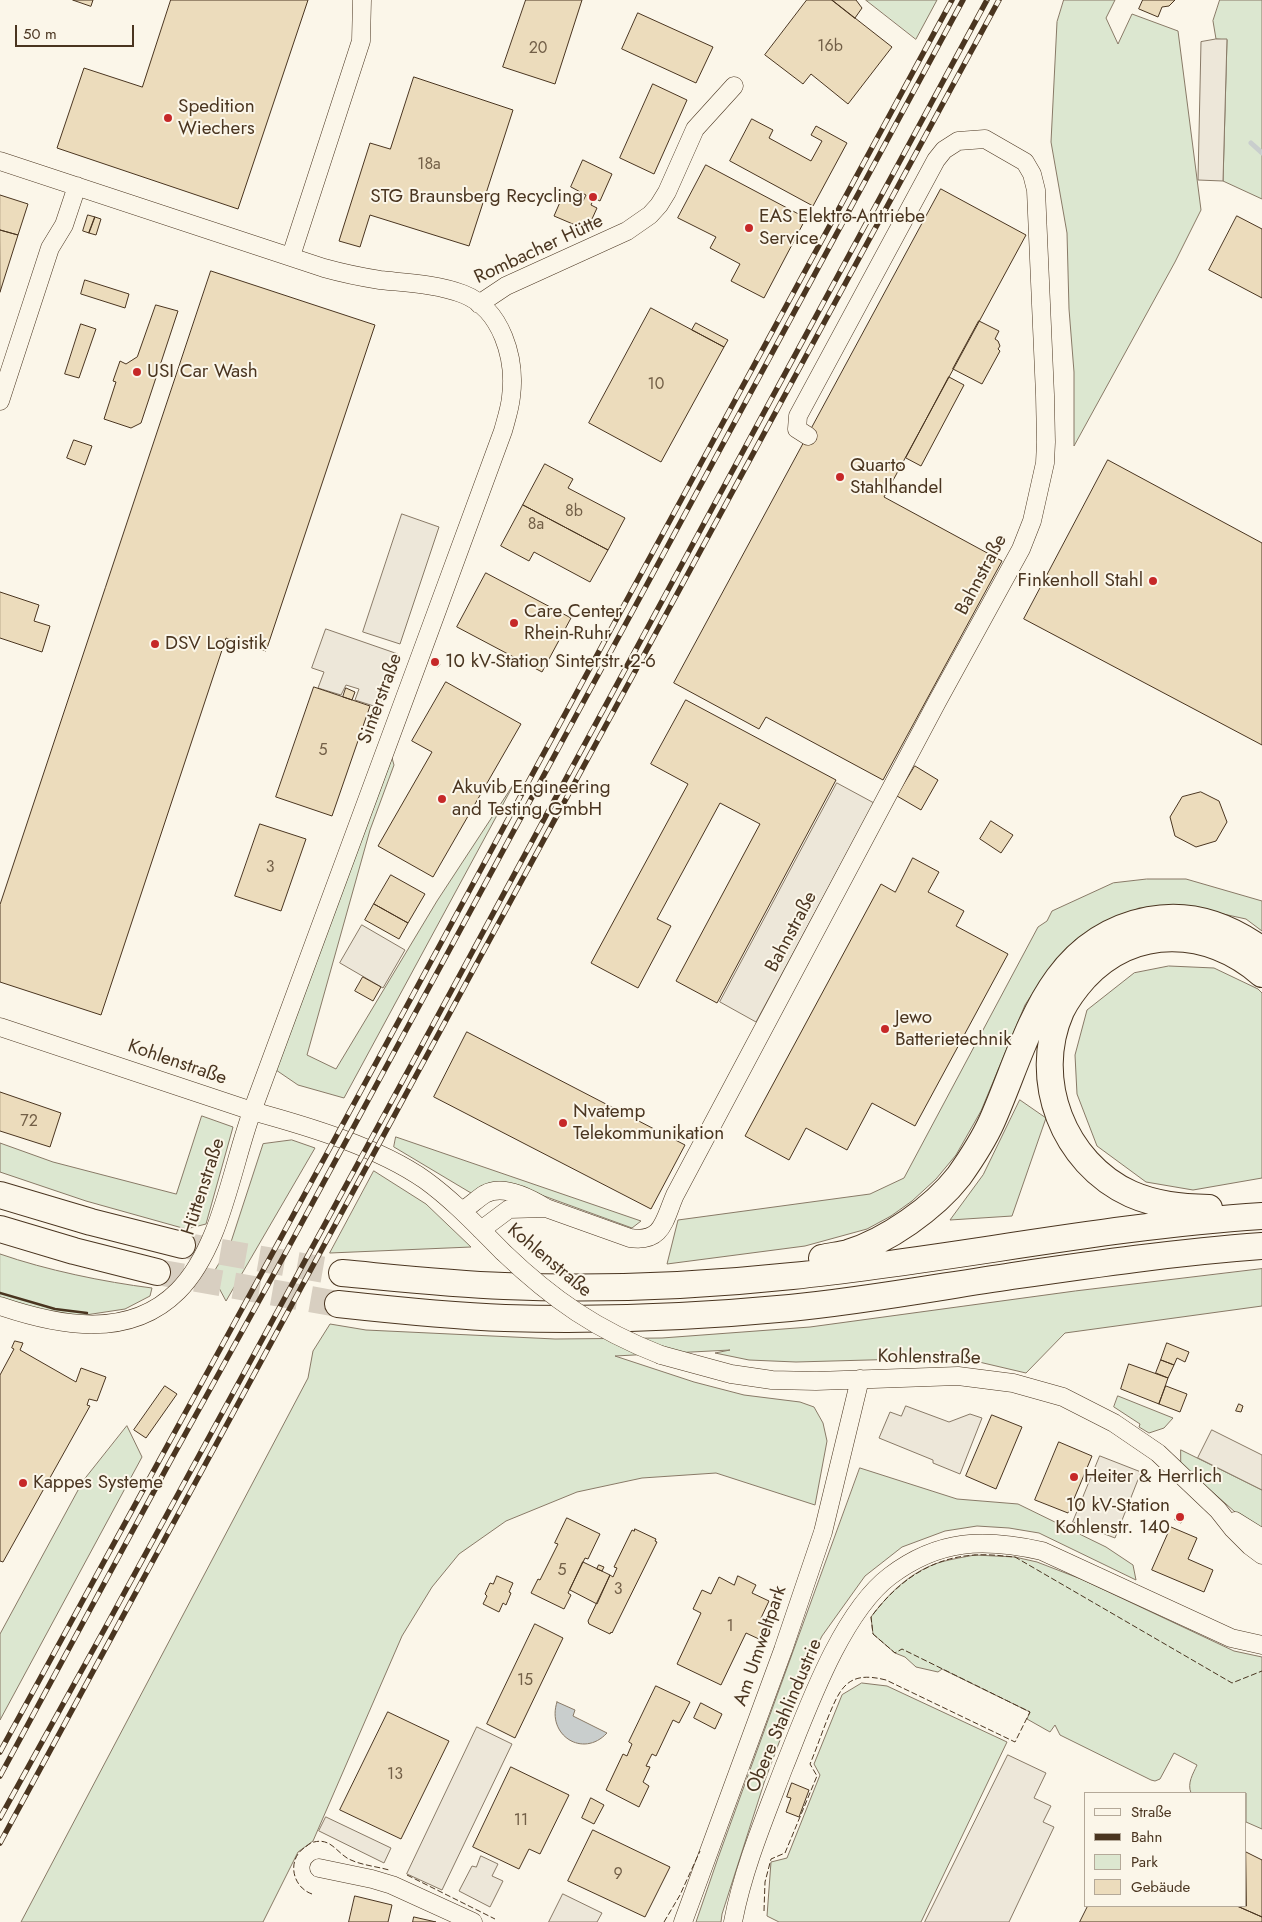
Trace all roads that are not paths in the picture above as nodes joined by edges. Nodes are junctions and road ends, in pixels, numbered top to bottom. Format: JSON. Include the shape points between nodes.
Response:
{"nodes":[{"id":1,"x":362,"y":0,"type":"edge"},
{"id":2,"x":734,"y":86,"type":"dead end"},
{"id":3,"x":0,"y":161,"type":"edge"},
{"id":4,"x":77,"y":186,"type":"junction"},
{"id":5,"x":291,"y":256,"type":"junction"},
{"id":6,"x":480,"y":304,"type":"junction"},
{"id":7,"x":0,"y":401,"type":"edge"},
{"id":8,"x":808,"y":436,"type":"dead end"},
{"id":9,"x":1262,"y":950,"type":"edge"},
{"id":10,"x":1262,"y":974,"type":"edge"},
{"id":11,"x":0,"y":1027,"type":"edge"},
{"id":12,"x":252,"y":1111,"type":"junction"},
{"id":13,"x":0,"y":1195,"type":"edge"},
{"id":14,"x":546,"y":1208,"type":"junction"},
{"id":15,"x":1262,"y":1209,"type":"edge"},
{"id":16,"x":462,"y":1211,"type":"junction"},
{"id":17,"x":1262,"y":1216,"type":"edge"},
{"id":18,"x":0,"y":1229,"type":"edge"},
{"id":19,"x":481,"y":1230,"type":"junction"},
{"id":20,"x":182,"y":1245,"type":"tunnel mouth"},
{"id":21,"x":1262,"y":1246,"type":"edge"},
{"id":22,"x":157,"y":1272,"type":"tunnel mouth"},
{"id":23,"x":342,"y":1273,"type":"tunnel mouth"},
{"id":24,"x":743,"y":1281,"type":"junction"},
{"id":25,"x":338,"y":1304,"type":"tunnel mouth"},
{"id":26,"x":0,"y":1306,"type":"edge"},
{"id":27,"x":860,"y":1379,"type":"junction"},
{"id":28,"x":1218,"y":1510,"type":"junction"},
{"id":29,"x":1262,"y":1538,"type":"edge"},
{"id":30,"x":1262,"y":1555,"type":"edge"},
{"id":31,"x":1261,"y":1644,"type":"edge"},
{"id":32,"x":319,"y":1868,"type":"dead end"},
{"id":33,"x":473,"y":1922,"type":"edge"},
{"id":34,"x":682,"y":1922,"type":"edge"},
{"id":35,"x":733,"y":1922,"type":"edge"}],
"edges":[{"from":1,"to":5,"type":"street","via":[[361,41]]},
{"from":2,"to":6,"type":"street","name":"Rombacher Hütte","via":[[695,129],[666,192],[650,215],[627,232],[506,286]]},
{"from":3,"to":4,"type":"street","name":"Rombacher Hütte"},
{"from":4,"to":5,"type":"street","name":"Rombacher Hütte"},
{"from":4,"to":7,"type":"street","via":[[64,224],[50,248]]},
{"from":5,"to":6,"type":"street","name":"Rombacher Hütte","via":[[342,273],[464,294]]},
{"from":6,"to":12,"type":"street","name":"Sinterstraße","via":[[491,314],[509,350],[511,397],[503,431]]},
{"from":8,"to":14,"type":"street","name":"Bahnstraße","via":[[797,429],[798,416],[936,160],[944,150],[958,142],[985,139],[1025,162],[1036,190],[1046,442],[1039,494],[1021,549],[675,1195],[661,1228],[653,1237],[644,1240],[630,1238]]},
{"from":9,"to":24,"type":"highway","via":[[1230,930],[1205,921],[1181,919],[1143,921],[1102,937],[1068,964],[1046,995],[984,1136],[944,1193],[876,1242],[849,1252],[771,1266]]},
{"from":10,"to":15,"type":"highway","via":[[1212,945],[1187,939],[1160,939],[1121,950],[1099,963],[1076,987],[1062,1011],[1052,1042],[1049,1076],[1054,1104],[1076,1150],[1111,1182],[1130,1194],[1174,1207]]},
{"from":11,"to":12,"type":"street","name":"Kohlenstraße"},
{"from":12,"to":16,"type":"street","name":"Kohlenstraße","via":[[293,1122],[370,1151],[423,1179]]},
{"from":12,"to":26,"type":"street","name":"Hüttenstraße","via":[[216,1228],[196,1268],[168,1300],[134,1318],[107,1325],[47,1321]]},
{"from":13,"to":20,"type":"highway"},
{"from":14,"to":16,"type":"street","name":"Bahnstraße","via":[[516,1194],[496,1190]]},
{"from":14,"to":19,"type":"street","name":"Bahnstraße","via":[[509,1208]]},
{"from":16,"to":19,"type":"street","name":"Kohlenstraße"},
{"from":17,"to":24,"type":"highway"},
{"from":18,"to":22,"type":"highway","via":[[74,1252]]},
{"from":19,"to":27,"type":"street","name":"Kohlenstraße","bridge":true,"via":[[526,1274],[570,1309],[616,1336],[662,1354],[732,1374],[772,1380]]},
{"from":21,"to":25,"type":"highway","via":[[1122,1260],[801,1307],[706,1315],[634,1319],[504,1318]]},
{"from":23,"to":24,"type":"highway","via":[[504,1286],[648,1287]]},
{"from":27,"to":28,"type":"street","name":"Kohlenstraße","via":[[958,1376],[1014,1383],[1063,1397],[1137,1437]]},
{"from":27,"to":34,"type":"street","name":"Am Umweltpark","via":[[823,1532],[783,1650]]},
{"from":28,"to":29,"type":"street","name":"Kohlenstraße"},
{"from":28,"to":30,"type":"street","name":"Kohlenstraße","via":[[1233,1529]]},
{"from":31,"to":35,"type":"street","name":"Obere Stahlindustrie","via":[[1231,1638],[1042,1551],[1010,1544],[976,1542],[927,1554],[890,1576],[866,1600],[841,1640],[812,1696],[779,1782],[747,1867]]},
{"from":32,"to":33,"type":"street","via":[[392,1885]]}]}
